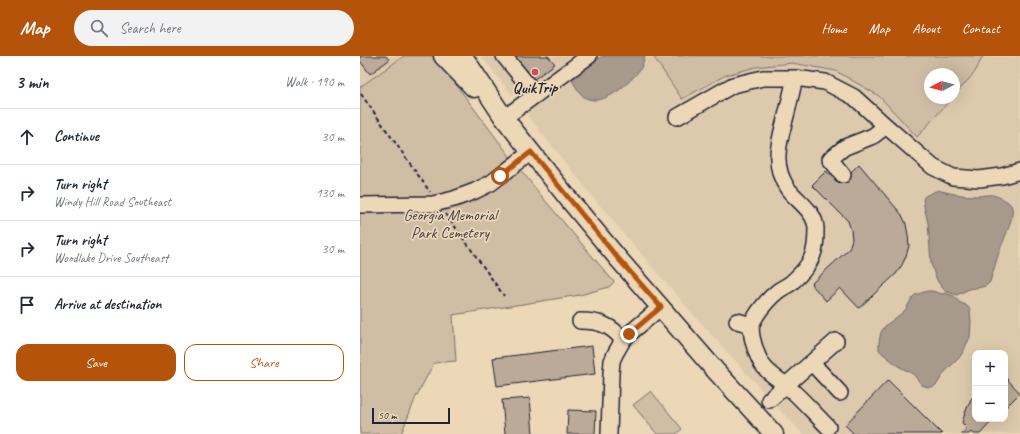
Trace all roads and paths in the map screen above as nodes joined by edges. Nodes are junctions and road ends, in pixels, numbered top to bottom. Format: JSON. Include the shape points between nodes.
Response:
{"nodes":[{"id":1,"x":443,"y":56,"type":"edge"},
{"id":2,"x":463,"y":56,"type":"edge"},
{"id":3,"x":504,"y":56,"type":"edge"},
{"id":4,"x":589,"y":56,"type":"edge"},
{"id":5,"x":795,"y":78,"type":"junction"},
{"id":6,"x":536,"y":95,"type":"junction"},
{"id":7,"x":677,"y":117,"type":"dead end"},
{"id":8,"x":504,"y":118,"type":"junction"},
{"id":9,"x":886,"y":126,"type":"junction"},
{"id":10,"x":531,"y":152,"type":"junction"},
{"id":11,"x":1020,"y":171,"type":"edge"},
{"id":12,"x":844,"y":175,"type":"dead end"},
{"id":13,"x":360,"y":205,"type":"edge"},
{"id":14,"x":661,"y":307,"type":"junction"},
{"id":15,"x":580,"y":321,"type":"dead end"},
{"id":16,"x":623,"y":340,"type":"junction"},
{"id":17,"x":836,"y":341,"type":"dead end"},
{"id":18,"x":812,"y":363,"type":"junction"},
{"id":19,"x":787,"y":385,"type":"junction"},
{"id":20,"x":840,"y":393,"type":"dead end"},
{"id":21,"x":769,"y":400,"type":"dead end"},
{"id":22,"x":828,"y":427,"type":"dead end"},
{"id":23,"x":609,"y":434,"type":"edge"},
{"id":24,"x":774,"y":434,"type":"edge"}],
"edges":[{"from":1,"to":8,"type":"main road"},
{"from":2,"to":8,"type":"main road"},
{"from":3,"to":6,"type":"street"},
{"from":4,"to":6,"type":"street"},
{"from":5,"to":7,"type":"street","via":[[763,78],[733,85]]},
{"from":5,"to":9,"type":"street","via":[[825,82],[854,97]]},
{"from":5,"to":19,"type":"street","via":[[779,141],[778,164],[782,179],[789,190],[811,214],[816,226],[816,248],[806,267],[791,283],[778,291],[745,323],[763,365],[774,377]]},
{"from":6,"to":8,"type":"street"},
{"from":8,"to":10,"type":"main road"},
{"from":9,"to":11,"type":"street","via":[[933,167],[953,177],[979,179]]},
{"from":9,"to":12,"type":"street","via":[[873,136],[844,147],[830,159]]},
{"from":10,"to":13,"type":"street","via":[[491,183],[454,199],[434,204]]},
{"from":10,"to":14,"type":"main road"},
{"from":14,"to":16,"type":"street"},
{"from":14,"to":24,"type":"main road"},
{"from":15,"to":16,"type":"street","via":[[605,325],[617,332]]},
{"from":16,"to":23,"type":"street","via":[[612,361]]},
{"from":17,"to":18,"type":"street"},
{"from":18,"to":19,"type":"street"},
{"from":18,"to":20,"type":"street"},
{"from":19,"to":21,"type":"street"},
{"from":19,"to":22,"type":"street"}]}
